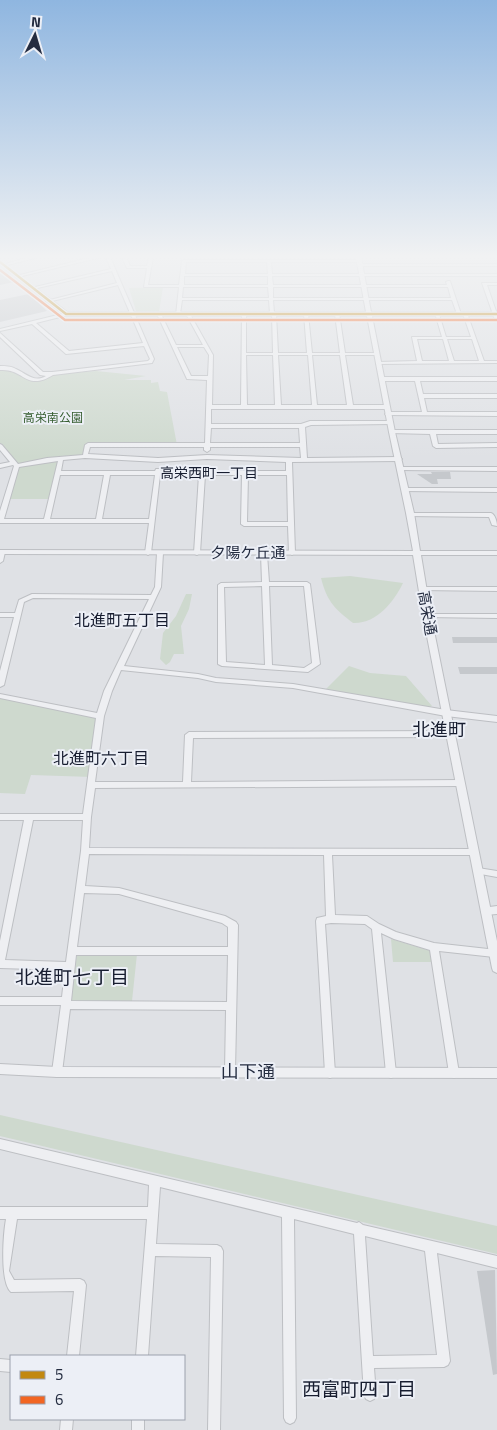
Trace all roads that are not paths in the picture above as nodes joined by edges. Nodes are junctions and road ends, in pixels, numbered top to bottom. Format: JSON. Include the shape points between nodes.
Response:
{"nodes":[{"id":1,"x":26,"y":324,"type":"edge"},
{"id":2,"x":35,"y":324,"type":"edge"},
{"id":3,"x":137,"y":324,"type":"edge"},
{"id":4,"x":164,"y":324,"type":"edge"},
{"id":5,"x":193,"y":324,"type":"edge"},
{"id":6,"x":244,"y":324,"type":"edge"},
{"id":7,"x":273,"y":324,"type":"edge"},
{"id":8,"x":307,"y":324,"type":"edge"},
{"id":9,"x":338,"y":324,"type":"edge"},
{"id":10,"x":371,"y":324,"type":"edge"},
{"id":11,"x":440,"y":324,"type":"edge"},
{"id":12,"x":466,"y":324,"type":"edge"},
{"id":13,"x":0,"y":330,"type":"edge"},
{"id":14,"x":0,"y":334,"type":"edge"},
{"id":15,"x":445,"y":338,"type":"junction"},
{"id":16,"x":473,"y":338,"type":"junction"},
{"id":17,"x":146,"y":344,"type":"junction"},
{"id":18,"x":174,"y":346,"type":"junction"},
{"id":19,"x":206,"y":346,"type":"junction"},
{"id":20,"x":244,"y":354,"type":"junction"},
{"id":21,"x":275,"y":354,"type":"junction"},
{"id":22,"x":310,"y":354,"type":"junction"},
{"id":23,"x":343,"y":354,"type":"junction"},
{"id":24,"x":378,"y":358,"type":"junction"},
{"id":25,"x":420,"y":362,"type":"junction"},
{"id":26,"x":452,"y":362,"type":"junction"},
{"id":27,"x":482,"y":362,"type":"junction"},
{"id":28,"x":497,"y":362,"type":"edge"},
{"id":29,"x":0,"y":368,"type":"edge"},
{"id":30,"x":52,"y":374,"type":"junction"},
{"id":31,"x":210,"y":378,"type":"junction"},
{"id":32,"x":382,"y":379,"type":"junction"},
{"id":33,"x":417,"y":379,"type":"junction"},
{"id":34,"x":497,"y":379,"type":"edge"},
{"id":35,"x":421,"y":396,"type":"junction"},
{"id":36,"x":497,"y":396,"type":"edge"},
{"id":37,"x":315,"y":406,"type":"junction"},
{"id":38,"x":350,"y":406,"type":"junction"},
{"id":39,"x":209,"y":407,"type":"junction"},
{"id":40,"x":244,"y":407,"type":"junction"},
{"id":41,"x":278,"y":407,"type":"junction"},
{"id":42,"x":388,"y":410,"type":"junction"},
{"id":43,"x":425,"y":414,"type":"junction"},
{"id":44,"x":497,"y":414,"type":"edge"},
{"id":45,"x":208,"y":426,"type":"junction"},
{"id":46,"x":302,"y":426,"type":"junction"},
{"id":47,"x":391,"y":428,"type":"junction"},
{"id":48,"x":497,"y":432,"type":"edge"},
{"id":49,"x":433,"y":433,"type":"junction"},
{"id":50,"x":207,"y":445,"type":"junction"},
{"id":51,"x":303,"y":445,"type":"junction"},
{"id":52,"x":497,"y":445,"type":"edge"},
{"id":53,"x":0,"y":446,"type":"edge"},
{"id":54,"x":85,"y":456,"type":"junction"},
{"id":55,"x":206,"y":457,"type":"junction"},
{"id":56,"x":61,"y":458,"type":"junction"},
{"id":57,"x":399,"y":459,"type":"junction"},
{"id":58,"x":158,"y":460,"type":"junction"},
{"id":59,"x":289,"y":460,"type":"junction"},
{"id":60,"x":304,"y":460,"type":"junction"},
{"id":61,"x":15,"y":465,"type":"junction"},
{"id":62,"x":0,"y":466,"type":"edge"},
{"id":63,"x":401,"y":469,"type":"junction"},
{"id":64,"x":497,"y":469,"type":"edge"},
{"id":65,"x":58,"y":473,"type":"junction"},
{"id":66,"x":107,"y":473,"type":"junction"},
{"id":67,"x":158,"y":473,"type":"junction"},
{"id":68,"x":202,"y":473,"type":"junction"},
{"id":69,"x":245,"y":473,"type":"junction"},
{"id":70,"x":289,"y":473,"type":"junction"},
{"id":71,"x":406,"y":490,"type":"junction"},
{"id":72,"x":497,"y":490,"type":"edge"},
{"id":73,"x":410,"y":515,"type":"junction"},
{"id":74,"x":0,"y":521,"type":"edge"},
{"id":75,"x":47,"y":521,"type":"junction"},
{"id":76,"x":99,"y":521,"type":"junction"},
{"id":77,"x":152,"y":521,"type":"junction"},
{"id":78,"x":291,"y":524,"type":"junction"},
{"id":79,"x":497,"y":524,"type":"edge"},
{"id":80,"x":148,"y":553,"type":"junction"},
{"id":81,"x":160,"y":553,"type":"junction"},
{"id":82,"x":196,"y":553,"type":"junction"},
{"id":83,"x":292,"y":553,"type":"junction"},
{"id":84,"x":264,"y":554,"type":"junction"},
{"id":85,"x":417,"y":554,"type":"junction"},
{"id":86,"x":497,"y":554,"type":"edge"},
{"id":87,"x":1,"y":555,"type":"edge"},
{"id":88,"x":265,"y":584,"type":"junction"},
{"id":89,"x":422,"y":588,"type":"junction"},
{"id":90,"x":497,"y":588,"type":"edge"},
{"id":91,"x":154,"y":597,"type":"junction"},
{"id":92,"x":0,"y":614,"type":"edge"},
{"id":93,"x":17,"y":615,"type":"junction"},
{"id":94,"x":427,"y":616,"type":"junction"},
{"id":95,"x":497,"y":616,"type":"edge"},
{"id":96,"x":9,"y":648,"type":"junction"},
{"id":97,"x":0,"y":649,"type":"edge"},
{"id":98,"x":268,"y":667,"type":"junction"},
{"id":99,"x":120,"y":668,"type":"junction"},
{"id":100,"x":0,"y":685,"type":"edge"},
{"id":101,"x":0,"y":696,"type":"edge"},
{"id":102,"x":446,"y":713,"type":"junction"},
{"id":103,"x":100,"y":716,"type":"junction"},
{"id":104,"x":497,"y":719,"type":"edge"},
{"id":105,"x":450,"y":734,"type":"junction"},
{"id":106,"x":460,"y":783,"type":"junction"},
{"id":107,"x":91,"y":784,"type":"junction"},
{"id":108,"x":188,"y":784,"type":"junction"},
{"id":109,"x":0,"y":817,"type":"edge"},
{"id":110,"x":29,"y":817,"type":"junction"},
{"id":111,"x":87,"y":817,"type":"junction"},
{"id":112,"x":85,"y":851,"type":"junction"},
{"id":113,"x":328,"y":852,"type":"junction"},
{"id":114,"x":474,"y":852,"type":"junction"},
{"id":115,"x":478,"y":871,"type":"junction"},
{"id":116,"x":497,"y":874,"type":"edge"},
{"id":117,"x":80,"y":889,"type":"junction"},
{"id":118,"x":486,"y":910,"type":"junction"},
{"id":119,"x":497,"y":910,"type":"edge"},
{"id":120,"x":331,"y":919,"type":"junction"},
{"id":121,"x":376,"y":927,"type":"junction"},
{"id":122,"x":434,"y":947,"type":"junction"},
{"id":123,"x":72,"y":950,"type":"junction"},
{"id":124,"x":233,"y":951,"type":"junction"},
{"id":125,"x":494,"y":953,"type":"junction"},
{"id":126,"x":0,"y":964,"type":"edge"},
{"id":127,"x":71,"y":966,"type":"junction"},
{"id":128,"x":497,"y":968,"type":"edge"},
{"id":129,"x":0,"y":1001,"type":"edge"},
{"id":130,"x":66,"y":1003,"type":"junction"},
{"id":131,"x":231,"y":1006,"type":"junction"},
{"id":132,"x":0,"y":1069,"type":"edge"},
{"id":133,"x":57,"y":1072,"type":"junction"},
{"id":134,"x":230,"y":1072,"type":"junction"},
{"id":135,"x":330,"y":1073,"type":"junction"},
{"id":136,"x":392,"y":1073,"type":"junction"},
{"id":137,"x":497,"y":1073,"type":"edge"},
{"id":138,"x":454,"y":1074,"type":"junction"},
{"id":139,"x":0,"y":1144,"type":"edge"},
{"id":140,"x":155,"y":1181,"type":"junction"},
{"id":141,"x":288,"y":1212,"type":"junction"},
{"id":142,"x":0,"y":1213,"type":"edge"},
{"id":143,"x":12,"y":1213,"type":"junction"},
{"id":144,"x":152,"y":1214,"type":"junction"},
{"id":145,"x":359,"y":1228,"type":"junction"},
{"id":146,"x":430,"y":1246,"type":"junction"},
{"id":147,"x":150,"y":1250,"type":"junction"},
{"id":148,"x":497,"y":1262,"type":"edge"},
{"id":149,"x":1,"y":1272,"type":"edge"},
{"id":150,"x":73,"y":1355,"type":"edge"},
{"id":151,"x":142,"y":1355,"type":"edge"},
{"id":152,"x":368,"y":1362,"type":"junction"},
{"id":153,"x":370,"y":1395,"type":"dead end"},
{"id":154,"x":290,"y":1418,"type":"dead end"},
{"id":155,"x":214,"y":1430,"type":"edge"}],
"edges":[{"from":1,"to":13,"type":"street"},
{"from":2,"to":17,"type":"street","via":[[68,353]]},
{"from":3,"to":17,"type":"street"},
{"from":4,"to":18,"type":"street"},
{"from":5,"to":19,"type":"street"},
{"from":6,"to":20,"type":"street"},
{"from":7,"to":21,"type":"street"},
{"from":8,"to":22,"type":"street"},
{"from":9,"to":23,"type":"street"},
{"from":10,"to":24,"type":"street","name":"高栄通"},
{"from":11,"to":15,"type":"street"},
{"from":12,"to":16,"type":"street"},
{"from":14,"to":30,"type":"street","via":[[42,374]]},
{"from":15,"to":16,"type":"street"},
{"from":15,"to":25,"type":"street","via":[[414,338]]},
{"from":15,"to":26,"type":"street"},
{"from":16,"to":27,"type":"street"},
{"from":17,"to":30,"type":"street","via":[[152,359],[150,362]]},
{"from":18,"to":19,"type":"street"},
{"from":18,"to":31,"type":"street","via":[[189,378]]},
{"from":19,"to":31,"type":"street","via":[[211,355]]},
{"from":20,"to":21,"type":"street"},
{"from":20,"to":40,"type":"street"},
{"from":21,"to":22,"type":"street"},
{"from":21,"to":41,"type":"street"},
{"from":22,"to":23,"type":"street"},
{"from":22,"to":37,"type":"street"},
{"from":23,"to":24,"type":"street"},
{"from":23,"to":38,"type":"street"},
{"from":24,"to":25,"type":"street"},
{"from":24,"to":32,"type":"street","name":"高栄通"},
{"from":25,"to":26,"type":"street"},
{"from":26,"to":27,"type":"street"},
{"from":27,"to":28,"type":"street"},
{"from":29,"to":30,"type":"street","via":[[6,366],[28,380],[38,381]]},
{"from":31,"to":39,"type":"street"},
{"from":32,"to":33,"type":"street"},
{"from":32,"to":42,"type":"street","name":"高栄通"},
{"from":33,"to":34,"type":"street"},
{"from":33,"to":35,"type":"street"},
{"from":35,"to":36,"type":"street"},
{"from":35,"to":43,"type":"street"},
{"from":37,"to":38,"type":"street"},
{"from":37,"to":41,"type":"street"},
{"from":38,"to":42,"type":"street"},
{"from":39,"to":40,"type":"street"},
{"from":39,"to":45,"type":"street"},
{"from":40,"to":41,"type":"street"},
{"from":42,"to":43,"type":"street"},
{"from":42,"to":47,"type":"street","name":"高栄通"},
{"from":43,"to":44,"type":"street"},
{"from":45,"to":46,"type":"street"},
{"from":45,"to":50,"type":"street"},
{"from":46,"to":47,"type":"street","via":[[310,423]]},
{"from":46,"to":51,"type":"street"},
{"from":47,"to":49,"type":"street"},
{"from":47,"to":57,"type":"street","name":"高栄通"},
{"from":48,"to":49,"type":"street"},
{"from":49,"to":52,"type":"street","via":[[436,446]]},
{"from":50,"to":51,"type":"street"},
{"from":50,"to":54,"type":"street","via":[[88,445]]},
{"from":50,"to":55,"type":"street"},
{"from":51,"to":60,"type":"street"},
{"from":53,"to":61,"type":"street"},
{"from":54,"to":56,"type":"street"},
{"from":54,"to":58,"type":"street"},
{"from":55,"to":58,"type":"street"},
{"from":55,"to":59,"type":"street"},
{"from":56,"to":61,"type":"street"},
{"from":56,"to":65,"type":"street"},
{"from":57,"to":60,"type":"street"},
{"from":57,"to":63,"type":"street","name":"高栄通"},
{"from":58,"to":67,"type":"street"},
{"from":59,"to":60,"type":"street"},
{"from":59,"to":70,"type":"street"},
{"from":61,"to":62,"type":"street"},
{"from":61,"to":74,"type":"street"},
{"from":63,"to":64,"type":"street"},
{"from":63,"to":71,"type":"street","name":"高栄通"},
{"from":65,"to":66,"type":"street"},
{"from":65,"to":75,"type":"street"},
{"from":66,"to":67,"type":"street"},
{"from":66,"to":76,"type":"street"},
{"from":67,"to":68,"type":"street"},
{"from":67,"to":77,"type":"street"},
{"from":68,"to":69,"type":"street"},
{"from":68,"to":82,"type":"street"},
{"from":69,"to":70,"type":"street"},
{"from":69,"to":78,"type":"street","via":[[244,524]]},
{"from":70,"to":78,"type":"street"},
{"from":71,"to":72,"type":"street"},
{"from":71,"to":73,"type":"street","name":"高栄通"},
{"from":73,"to":79,"type":"street","via":[[491,514],[494,524]]},
{"from":73,"to":85,"type":"street","name":"高栄通"},
{"from":74,"to":75,"type":"street"},
{"from":75,"to":76,"type":"street"},
{"from":76,"to":77,"type":"street"},
{"from":77,"to":80,"type":"street"},
{"from":78,"to":83,"type":"street"},
{"from":80,"to":81,"type":"street","name":"夕陽ケ丘通"},
{"from":80,"to":87,"type":"street","name":"夕陽ケ丘通"},
{"from":81,"to":82,"type":"street","name":"夕陽ケ丘通"},
{"from":81,"to":91,"type":"street","via":[[158,587]]},
{"from":82,"to":84,"type":"street","name":"夕陽ケ丘通"},
{"from":83,"to":84,"type":"street","name":"夕陽ケ丘通"},
{"from":83,"to":85,"type":"street","name":"夕陽ケ丘通"},
{"from":84,"to":88,"type":"street"},
{"from":85,"to":86,"type":"street","name":"夕陽ケ丘通"},
{"from":85,"to":89,"type":"street","name":"高栄通"},
{"from":88,"to":98,"type":"street"},
{"from":88,"to":98,"type":"street","via":[[221,585],[222,664]]},
{"from":88,"to":98,"type":"street","via":[[307,584],[316,664],[305,670]]},
{"from":89,"to":90,"type":"street"},
{"from":89,"to":94,"type":"street","name":"高栄通"},
{"from":91,"to":93,"type":"street","via":[[32,596],[21,602]]},
{"from":91,"to":99,"type":"street"},
{"from":92,"to":93,"type":"street"},
{"from":93,"to":96,"type":"street"},
{"from":94,"to":95,"type":"street"},
{"from":94,"to":102,"type":"street","name":"高栄通"},
{"from":96,"to":97,"type":"street"},
{"from":96,"to":100,"type":"street"},
{"from":99,"to":102,"type":"street","via":[[293,686]]},
{"from":99,"to":103,"type":"street"},
{"from":101,"to":103,"type":"street"},
{"from":102,"to":104,"type":"street"},
{"from":102,"to":105,"type":"street","name":"高栄通"},
{"from":103,"to":107,"type":"street"},
{"from":105,"to":106,"type":"street","name":"高栄通"},
{"from":105,"to":108,"type":"street","via":[[189,735]]},
{"from":106,"to":108,"type":"street"},
{"from":106,"to":114,"type":"street","name":"高栄通"},
{"from":107,"to":108,"type":"street"},
{"from":107,"to":111,"type":"street"},
{"from":109,"to":110,"type":"street"},
{"from":110,"to":111,"type":"street"},
{"from":110,"to":126,"type":"street"},
{"from":111,"to":112,"type":"street"},
{"from":112,"to":113,"type":"street"},
{"from":112,"to":117,"type":"street"},
{"from":113,"to":114,"type":"street"},
{"from":113,"to":120,"type":"street"},
{"from":114,"to":115,"type":"street","name":"高栄通"},
{"from":115,"to":116,"type":"street"},
{"from":115,"to":118,"type":"street","name":"高栄通"},
{"from":117,"to":123,"type":"street"},
{"from":117,"to":124,"type":"street","via":[[119,891],[225,920],[233,925]]},
{"from":118,"to":119,"type":"street"},
{"from":118,"to":125,"type":"street","name":"高栄通"},
{"from":120,"to":121,"type":"street","via":[[367,920]]},
{"from":120,"to":135,"type":"street","via":[[320,921]]},
{"from":121,"to":122,"type":"street"},
{"from":121,"to":136,"type":"street"},
{"from":122,"to":125,"type":"street"},
{"from":122,"to":138,"type":"street"},
{"from":123,"to":124,"type":"street"},
{"from":123,"to":127,"type":"street"},
{"from":124,"to":131,"type":"street"},
{"from":125,"to":128,"type":"street","name":"高栄通"},
{"from":126,"to":127,"type":"street"},
{"from":127,"to":130,"type":"street"},
{"from":129,"to":130,"type":"street"},
{"from":130,"to":131,"type":"street"},
{"from":130,"to":133,"type":"street"},
{"from":131,"to":134,"type":"street"},
{"from":132,"to":133,"type":"street","name":"山下通"},
{"from":133,"to":134,"type":"street","name":"山下通"},
{"from":134,"to":135,"type":"street","name":"山下通"},
{"from":135,"to":136,"type":"street","name":"山下通"},
{"from":136,"to":138,"type":"street","name":"山下通"},
{"from":137,"to":138,"type":"street","name":"山下通"},
{"from":139,"to":140,"type":"street"},
{"from":140,"to":141,"type":"street"},
{"from":140,"to":144,"type":"street"},
{"from":141,"to":145,"type":"street"},
{"from":141,"to":154,"type":"street"},
{"from":142,"to":143,"type":"street"},
{"from":143,"to":144,"type":"street"},
{"from":143,"to":149,"type":"street"},
{"from":144,"to":147,"type":"street"},
{"from":145,"to":146,"type":"street"},
{"from":145,"to":152,"type":"street"},
{"from":146,"to":148,"type":"street"},
{"from":146,"to":152,"type":"street","via":[[444,1361]]},
{"from":147,"to":151,"type":"street"},
{"from":147,"to":155,"type":"street","via":[[216,1251]]},
{"from":149,"to":150,"type":"street","via":[[11,1286],[80,1286]]},
{"from":152,"to":153,"type":"street"}]}
